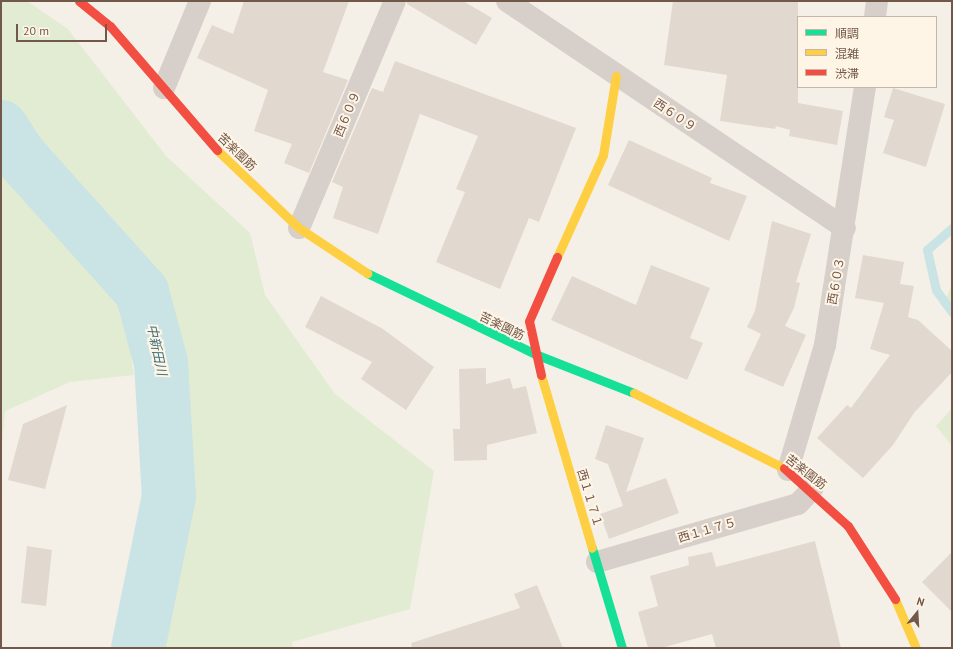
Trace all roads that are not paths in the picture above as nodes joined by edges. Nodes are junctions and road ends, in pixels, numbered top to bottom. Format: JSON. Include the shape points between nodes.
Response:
{"nodes":[{"id":1,"x":79,"y":1,"type":"edge"},
{"id":2,"x":200,"y":1,"type":"edge"},
{"id":3,"x":395,"y":1,"type":"edge"},
{"id":4,"x":507,"y":1,"type":"edge"},
{"id":5,"x":877,"y":1,"type":"edge"},
{"id":6,"x":875,"y":16,"type":"edge"},
{"id":7,"x":616,"y":76,"type":"junction"},
{"id":8,"x":164,"y":88,"type":"junction"},
{"id":9,"x":865,"y":88,"type":"edge"},
{"id":10,"x":299,"y":228,"type":"junction"},
{"id":11,"x":845,"y":228,"type":"junction"},
{"id":12,"x":535,"y":354,"type":"junction"},
{"id":13,"x":788,"y":470,"type":"junction"},
{"id":14,"x":812,"y":489,"type":"junction"},
{"id":15,"x":597,"y":562,"type":"junction"},
{"id":16,"x":622,"y":648,"type":"edge"},
{"id":17,"x":916,"y":648,"type":"edge"}],
"edges":[{"from":1,"to":8,"type":"street","name":"苦楽園筋","via":[[110,26]]},
{"from":2,"to":8,"type":"street"},
{"from":3,"to":10,"type":"street","name":"西６０９"},
{"from":4,"to":7,"type":"street","name":"西６０９"},
{"from":5,"to":6,"type":"street"},
{"from":7,"to":11,"type":"street","name":"西６０９"},
{"from":7,"to":12,"type":"street","name":"西１１７１","via":[[603,155],[529,321]]},
{"from":8,"to":10,"type":"street","name":"苦楽園筋","via":[[211,144]]},
{"from":9,"to":11,"type":"street","name":"西６０３"},
{"from":10,"to":12,"type":"street","name":"苦楽園筋","via":[[352,266]]},
{"from":11,"to":13,"type":"street","name":"西６０３","via":[[825,345]]},
{"from":12,"to":13,"type":"street","name":"苦楽園筋","via":[[647,398]]},
{"from":12,"to":15,"type":"street","name":"西１１７１"},
{"from":13,"to":14,"type":"street","name":"苦楽園筋"},
{"from":14,"to":15,"type":"street","name":"西１１７５","via":[[798,504]]},
{"from":14,"to":17,"type":"street","name":"苦楽園筋","via":[[848,526],[890,588]]},
{"from":15,"to":16,"type":"street","name":"西１１７１"}]}
